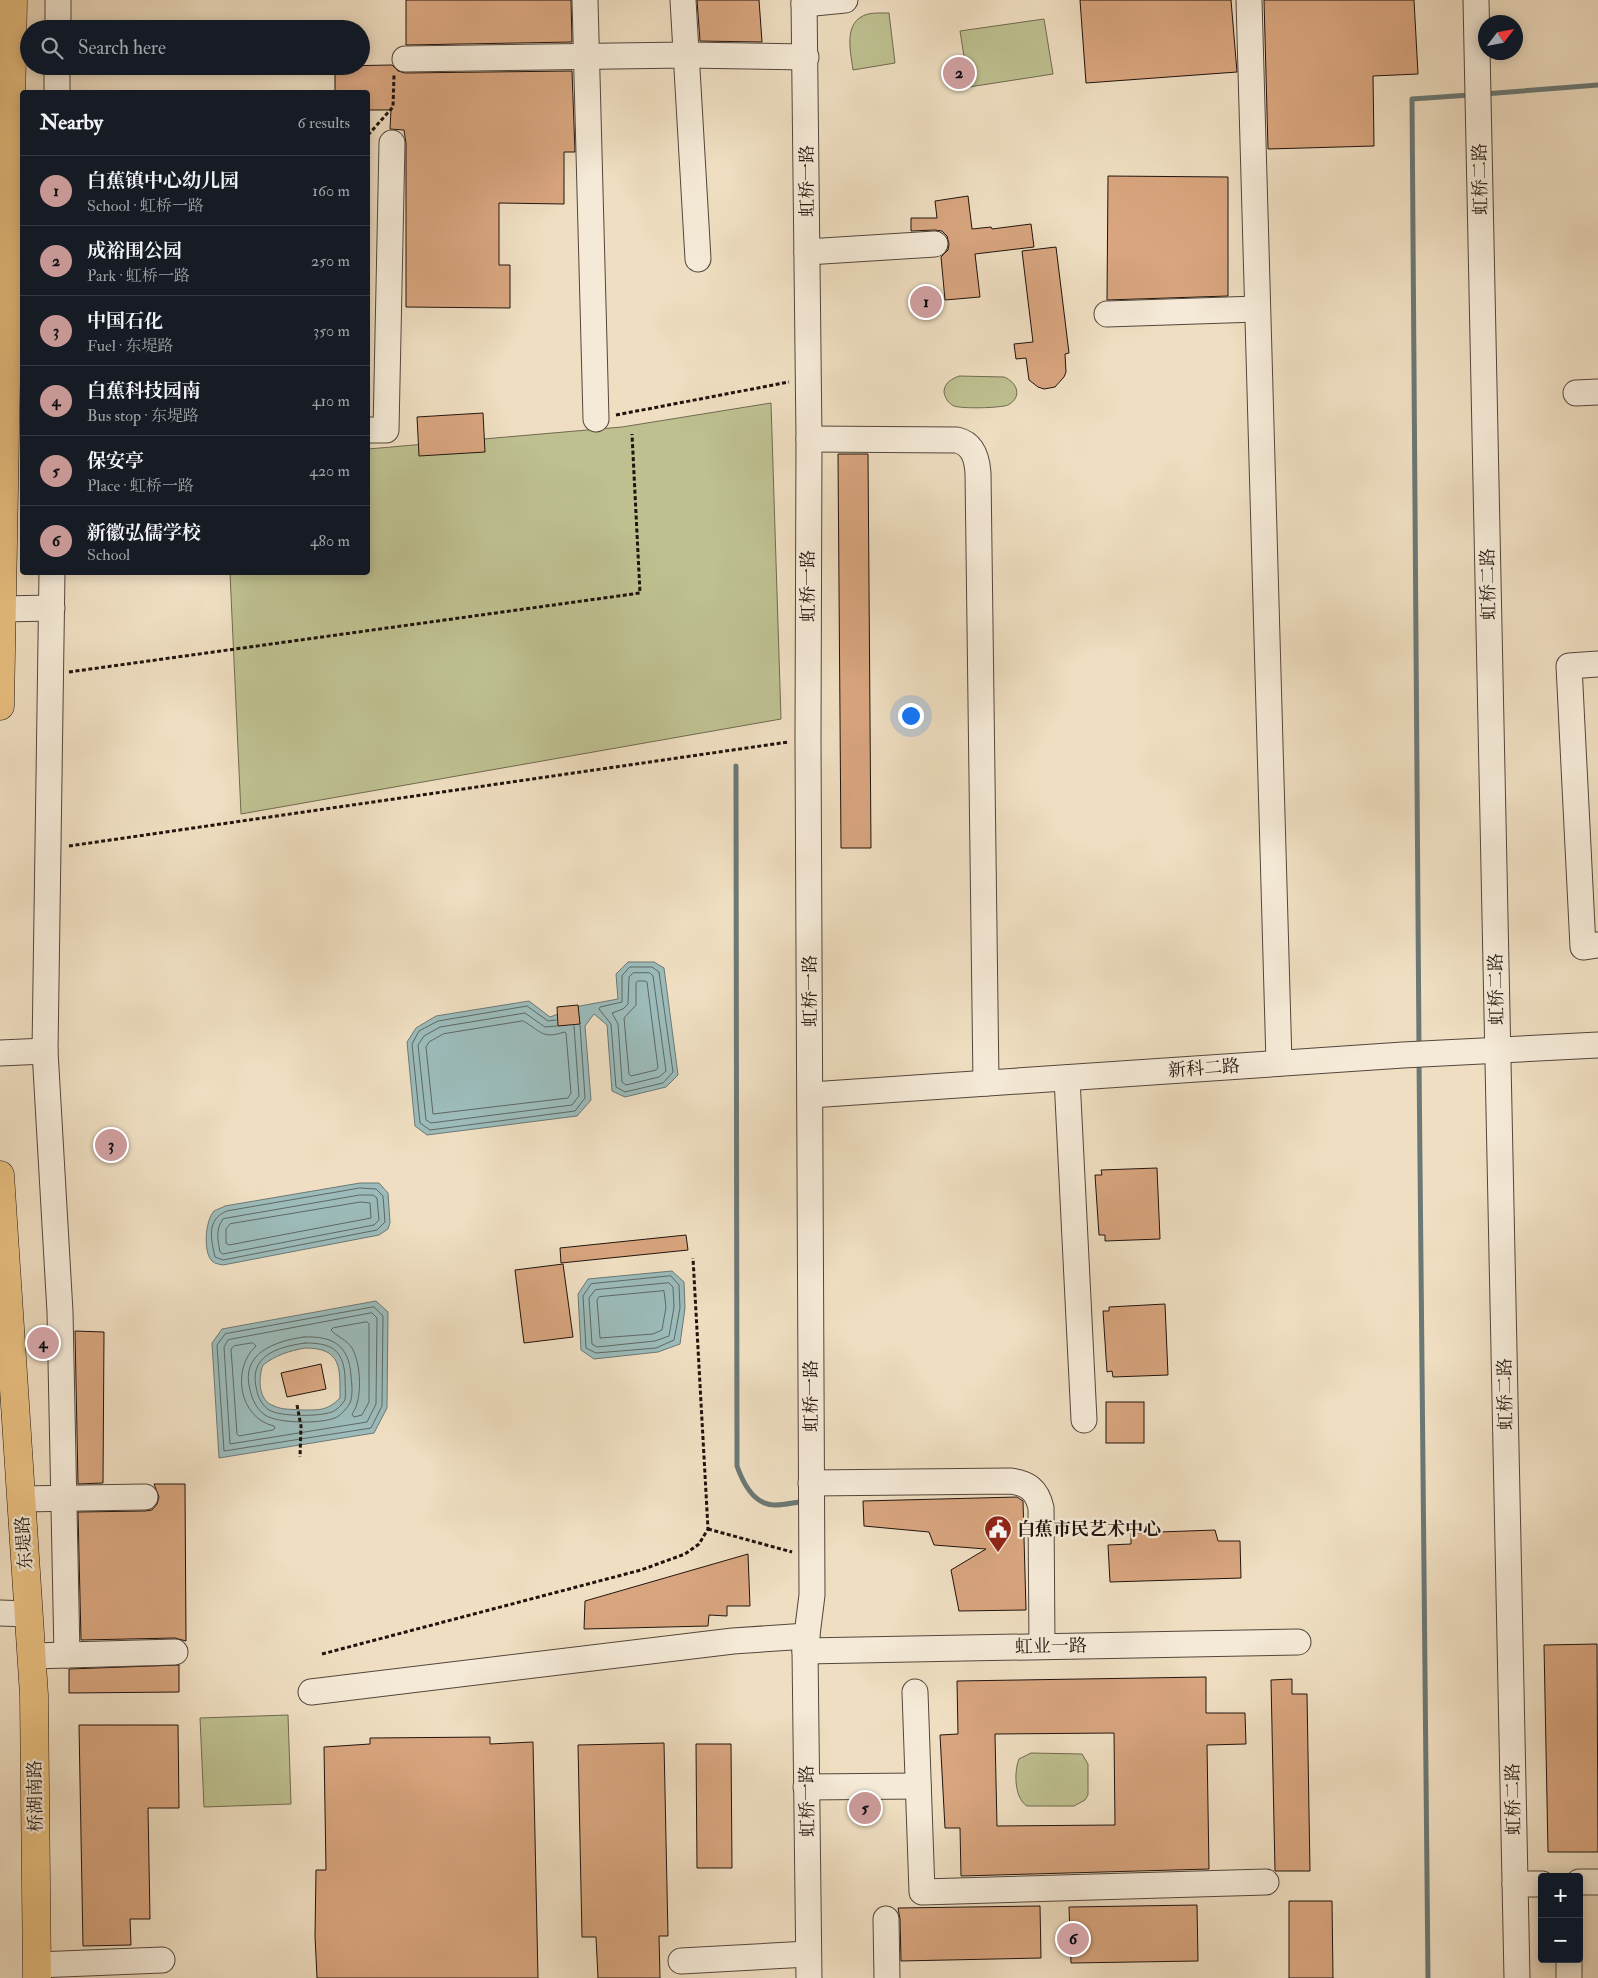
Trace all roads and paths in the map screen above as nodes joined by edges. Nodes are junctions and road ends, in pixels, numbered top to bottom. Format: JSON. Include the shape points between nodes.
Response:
{"nodes":[{"id":1,"x":13,"y":0,"type":"edge"},
{"id":2,"x":58,"y":0,"type":"edge"},
{"id":3,"x":584,"y":0,"type":"edge"},
{"id":4,"x":683,"y":0,"type":"edge"},
{"id":5,"x":845,"y":0,"type":"edge"},
{"id":6,"x":1249,"y":0,"type":"edge"},
{"id":7,"x":1476,"y":0,"type":"edge"},
{"id":8,"x":804,"y":2,"type":"edge"},
{"id":9,"x":58,"y":20,"type":"edge"},
{"id":10,"x":20,"y":40,"type":"edge"},
{"id":11,"x":686,"y":55,"type":"junction"},
{"id":12,"x":587,"y":56,"type":"junction"},
{"id":13,"x":806,"y":57,"type":"junction"},
{"id":14,"x":400,"y":62,"type":"joint"},
{"id":15,"x":57,"y":75,"type":"edge"},
{"id":16,"x":57,"y":90,"type":"edge"},
{"id":17,"x":370,"y":132,"type":"edge"},
{"id":18,"x":392,"y":143,"type":"dead end"},
{"id":19,"x":935,"y":244,"type":"dead end"},
{"id":20,"x":807,"y":252,"type":"junction"},
{"id":21,"x":698,"y":259,"type":"dead end"},
{"id":22,"x":1257,"y":309,"type":"junction"},
{"id":23,"x":1107,"y":314,"type":"dead end"},
{"id":24,"x":808,"y":379,"type":"junction"},
{"id":25,"x":596,"y":419,"type":"joint"},
{"id":26,"x":370,"y":430,"type":"edge"},
{"id":27,"x":632,"y":434,"type":"dead end"},
{"id":28,"x":809,"y":439,"type":"junction"},
{"id":29,"x":52,"y":575,"type":"edge"},
{"id":30,"x":52,"y":608,"type":"junction"},
{"id":31,"x":2,"y":609,"type":"junction"},
{"id":32,"x":1598,"y":664,"type":"edge"},
{"id":33,"x":51,"y":675,"type":"junction"},
{"id":34,"x":0,"y":706,"type":"edge"},
{"id":35,"x":808,"y":739,"type":"junction"},
{"id":36,"x":48,"y":848,"type":"junction"},
{"id":37,"x":1598,"y":946,"type":"edge"},
{"id":38,"x":1598,"y":1045,"type":"edge"},
{"id":39,"x":45,"y":1050,"type":"junction"},
{"id":40,"x":1498,"y":1050,"type":"junction"},
{"id":41,"x":0,"y":1054,"type":"edge"},
{"id":42,"x":1279,"y":1064,"type":"junction"},
{"id":43,"x":1066,"y":1078,"type":"junction"},
{"id":44,"x":986,"y":1083,"type":"junction"},
{"id":45,"x":811,"y":1095,"type":"junction"},
{"id":46,"x":0,"y":1175,"type":"edge"},
{"id":47,"x":693,"y":1258,"type":"dead end"},
{"id":48,"x":297,"y":1405,"type":"dead end"},
{"id":49,"x":1084,"y":1420,"type":"dead end"},
{"id":50,"x":300,"y":1457,"type":"dead end"},
{"id":51,"x":811,"y":1483,"type":"junction"},
{"id":52,"x":145,"y":1497,"type":"dead end"},
{"id":53,"x":63,"y":1498,"type":"junction"},
{"id":54,"x":22,"y":1499,"type":"junction"},
{"id":55,"x":708,"y":1529,"type":"junction"},
{"id":56,"x":812,"y":1552,"type":"junction"},
{"id":57,"x":0,"y":1613,"type":"edge"},
{"id":58,"x":29,"y":1614,"type":"junction"},
{"id":59,"x":1298,"y":1642,"type":"dead end"},
{"id":60,"x":806,"y":1643,"type":"junction"},
{"id":61,"x":1042,"y":1646,"type":"junction"},
{"id":62,"x":175,"y":1652,"type":"dead end"},
{"id":63,"x":322,"y":1654,"type":"dead end"},
{"id":64,"x":67,"y":1655,"type":"junction"},
{"id":65,"x":32,"y":1656,"type":"junction"},
{"id":66,"x":310,"y":1692,"type":"dead end"},
{"id":67,"x":915,"y":1692,"type":"dead end"},
{"id":68,"x":918,"y":1786,"type":"junction"},
{"id":69,"x":806,"y":1787,"type":"junction"},
{"id":70,"x":1266,"y":1882,"type":"dead end"},
{"id":71,"x":1583,"y":1882,"type":"edge"},
{"id":72,"x":1598,"y":1882,"type":"edge"},
{"id":73,"x":1515,"y":1884,"type":"junction"},
{"id":74,"x":1538,"y":1884,"type":"edge"},
{"id":75,"x":886,"y":1919,"type":"dead end"},
{"id":76,"x":162,"y":1960,"type":"dead end"},
{"id":77,"x":681,"y":1961,"type":"dead end"},
{"id":78,"x":1569,"y":1963,"type":"edge"},
{"id":79,"x":808,"y":1966,"type":"edge"},
{"id":80,"x":37,"y":1971,"type":"edge"},
{"id":81,"x":887,"y":1978,"type":"edge"},
{"id":82,"x":1516,"y":1978,"type":"edge"},
{"id":83,"x":1569,"y":1978,"type":"edge"}],
"edges":[{"from":1,"to":10,"type":"main road"},
{"from":2,"to":9,"type":"street"},
{"from":3,"to":12,"type":"street"},
{"from":4,"to":11,"type":"street"},
{"from":5,"to":8,"type":"street"},
{"from":6,"to":22,"type":"street"},
{"from":7,"to":40,"type":"street","name":"虹桥二路"},
{"from":8,"to":13,"type":"street","name":"虹桥一路"},
{"from":10,"to":31,"type":"main road"},
{"from":11,"to":12,"type":"street"},
{"from":11,"to":13,"type":"street"},
{"from":11,"to":21,"type":"street"},
{"from":12,"to":14,"type":"street"},
{"from":12,"to":25,"type":"street"},
{"from":13,"to":20,"type":"street","name":"虹桥一路"},
{"from":14,"to":17,"type":"path","via":[[393,107]]},
{"from":15,"to":16,"type":"street"},
{"from":18,"to":26,"type":"street","via":[[386,430]]},
{"from":19,"to":20,"type":"street"},
{"from":20,"to":24,"type":"street","name":"虹桥一路"},
{"from":22,"to":23,"type":"street"},
{"from":22,"to":42,"type":"street"},
{"from":24,"to":25,"type":"path"},
{"from":24,"to":28,"type":"street","name":"虹桥一路"},
{"from":27,"to":33,"type":"path","via":[[640,593]]},
{"from":28,"to":35,"type":"street","name":"虹桥一路"},
{"from":28,"to":44,"type":"street","via":[[957,440],[970,446],[976,457]]},
{"from":29,"to":30,"type":"street"},
{"from":30,"to":31,"type":"street"},
{"from":30,"to":33,"type":"street"},
{"from":31,"to":34,"type":"main road"},
{"from":32,"to":37,"type":"street","via":[[1569,666],[1583,947]]},
{"from":33,"to":36,"type":"street"},
{"from":35,"to":36,"type":"path"},
{"from":35,"to":45,"type":"street","name":"虹桥一路"},
{"from":36,"to":39,"type":"street"},
{"from":38,"to":40,"type":"street","name":"新科二路"},
{"from":39,"to":41,"type":"street"},
{"from":39,"to":53,"type":"street","via":[[60,1312]]},
{"from":40,"to":42,"type":"street","name":"新科二路"},
{"from":40,"to":73,"type":"street","name":"虹桥二路"},
{"from":42,"to":43,"type":"street","name":"新科二路"},
{"from":43,"to":44,"type":"street","name":"新科二路"},
{"from":43,"to":49,"type":"street"},
{"from":44,"to":45,"type":"street","name":"新科二路"},
{"from":45,"to":51,"type":"street","name":"虹桥一路"},
{"from":46,"to":54,"type":"main road","name":"东堤路"},
{"from":47,"to":55,"type":"path"},
{"from":48,"to":50,"type":"path","via":[[301,1426]]},
{"from":51,"to":56,"type":"street","name":"虹桥一路"},
{"from":51,"to":61,"type":"street","via":[[1010,1481],[1028,1485],[1039,1498],[1041,1508]]},
{"from":52,"to":53,"type":"street"},
{"from":53,"to":54,"type":"street"},
{"from":53,"to":64,"type":"street"},
{"from":54,"to":58,"type":"main road","name":"东堤路"},
{"from":55,"to":56,"type":"path","via":[[795,1552]]},
{"from":55,"to":63,"type":"path","via":[[699,1544],[685,1554],[641,1570]]},
{"from":56,"to":60,"type":"street","name":"虹桥一路","via":[[812,1595]]},
{"from":57,"to":58,"type":"street"},
{"from":58,"to":65,"type":"main road","name":"桥湖南路"},
{"from":59,"to":61,"type":"street","name":"虹业一路"},
{"from":60,"to":61,"type":"street","name":"虹业一路"},
{"from":60,"to":66,"type":"street","name":"虹业一路","via":[[733,1641]]},
{"from":60,"to":69,"type":"street","name":"虹桥一路"},
{"from":62,"to":64,"type":"street"},
{"from":64,"to":65,"type":"street"},
{"from":65,"to":80,"type":"main road","name":"桥湖南路"},
{"from":67,"to":68,"type":"street"},
{"from":68,"to":69,"type":"street"},
{"from":68,"to":70,"type":"street","via":[[922,1892]]},
{"from":69,"to":79,"type":"street","name":"虹桥一路"},
{"from":71,"to":72,"type":"street"},
{"from":73,"to":74,"type":"street"},
{"from":73,"to":82,"type":"street","name":"虹桥二路"},
{"from":75,"to":81,"type":"street"},
{"from":76,"to":80,"type":"street"},
{"from":77,"to":79,"type":"street"},
{"from":78,"to":83,"type":"street"}]}
